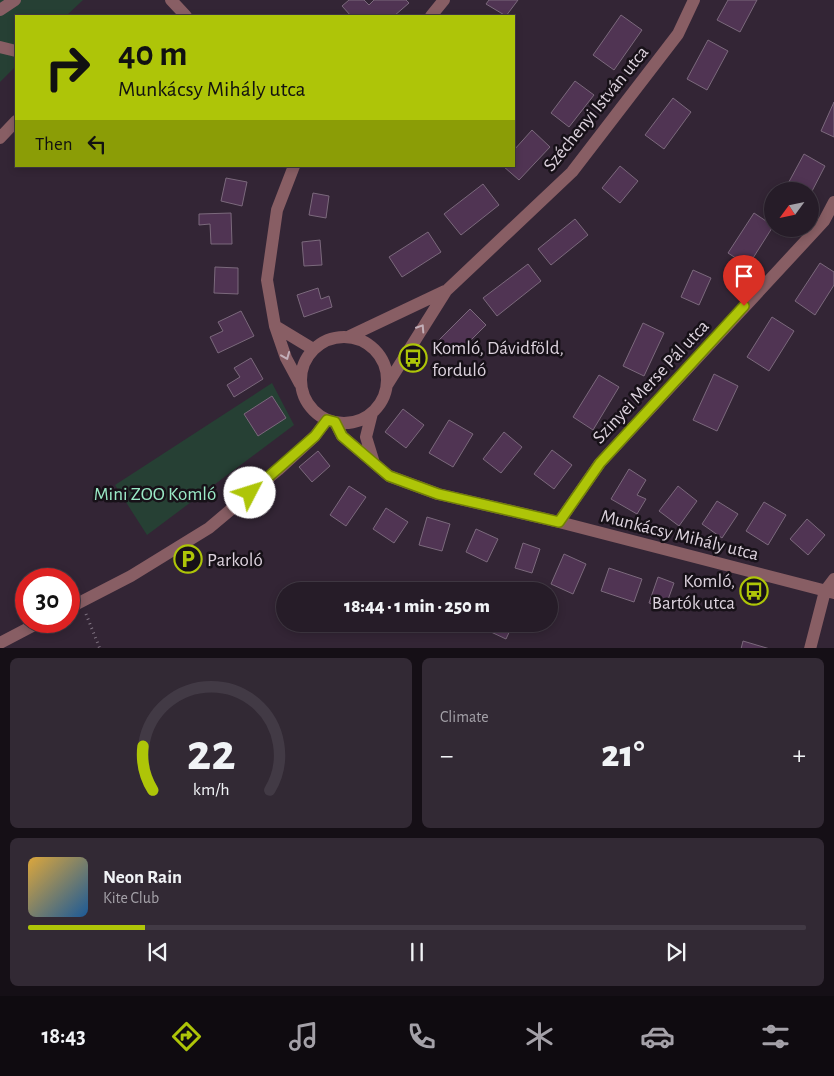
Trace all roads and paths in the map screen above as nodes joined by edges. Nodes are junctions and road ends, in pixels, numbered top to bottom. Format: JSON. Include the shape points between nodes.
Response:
{"nodes":[{"id":1,"x":15,"y":0,"type":"edge"},
{"id":2,"x":171,"y":0,"type":"edge"},
{"id":3,"x":444,"y":0,"type":"edge"},
{"id":4,"x":694,"y":0,"type":"edge"},
{"id":5,"x":0,"y":10,"type":"edge"},
{"id":6,"x":185,"y":15,"type":"edge"},
{"id":7,"x":432,"y":15,"type":"edge"},
{"id":8,"x":0,"y":47,"type":"edge"},
{"id":9,"x":15,"y":50,"type":"edge"},
{"id":10,"x":15,"y":122,"type":"edge"},
{"id":11,"x":0,"y":138,"type":"edge"},
{"id":12,"x":294,"y":167,"type":"edge"},
{"id":13,"x":834,"y":202,"type":"edge"},
{"id":14,"x":446,"y":291,"type":"junction"},
{"id":15,"x":276,"y":326,"type":"junction"},
{"id":16,"x":350,"y":336,"type":"junction"},
{"id":17,"x":313,"y":348,"type":"junction"},
{"id":18,"x":301,"y":384,"type":"junction"},
{"id":19,"x":387,"y":385,"type":"junction"},
{"id":20,"x":372,"y":413,"type":"junction"},
{"id":21,"x":331,"y":421,"type":"junction"},
{"id":22,"x":375,"y":465,"type":"junction"},
{"id":23,"x":559,"y":522,"type":"junction"},
{"id":24,"x":834,"y":579,"type":"edge"},
{"id":25,"x":830,"y":592,"type":"edge"},
{"id":26,"x":82,"y":601,"type":"joint"},
{"id":27,"x":18,"y":633,"type":"edge"},
{"id":28,"x":0,"y":642,"type":"edge"},
{"id":29,"x":100,"y":648,"type":"edge"},
{"id":30,"x":810,"y":648,"type":"edge"}],
"edges":[{"from":1,"to":5,"type":"street"},
{"from":2,"to":6,"type":"street"},
{"from":3,"to":7,"type":"street"},
{"from":4,"to":14,"type":"street","name":"Széchenyi István utca","via":[[678,34],[572,172]]},
{"from":8,"to":9,"type":"street"},
{"from":10,"to":11,"type":"street"},
{"from":12,"to":15,"type":"street","via":[[277,210],[267,280]]},
{"from":13,"to":23,"type":"street","name":"Szinyei Merse Pál utca","via":[[824,221],[600,463]]},
{"from":14,"to":16,"type":"street","name":"Széchenyi István utca"},
{"from":19,"to":14,"type":"street","name":"Széchenyi István utca","one_way":true},
{"from":15,"to":17,"type":"street"},
{"from":15,"to":18,"type":"street","one_way":true,"via":[[286,358]]},
{"from":16,"to":17,"type":"street","via":[[324,341]]},
{"from":16,"to":19,"type":"street","via":[[376,350],[385,366]]},
{"from":17,"to":18,"type":"street","via":[[303,365]]},
{"from":18,"to":21,"type":"street","via":[[305,399],[314,412]]},
{"from":19,"to":20,"type":"street","via":[[385,395]]},
{"from":20,"to":21,"type":"street","via":[[348,423]]},
{"from":20,"to":22,"type":"street","via":[[366,437]]},
{"from":21,"to":22,"type":"street","name":"Munkácsy Mihály utca","via":[[342,436]]},
{"from":21,"to":26,"type":"street","via":[[208,528],[132,576]]},
{"from":22,"to":23,"type":"street","name":"Munkácsy Mihály utca","via":[[389,476],[438,494]]},
{"from":23,"to":25,"type":"street","name":"Munkácsy Mihály utca"},
{"from":24,"to":25,"type":"street"},
{"from":25,"to":30,"type":"street"},
{"from":26,"to":29,"type":"path"},
{"from":27,"to":28,"type":"street"}]}
